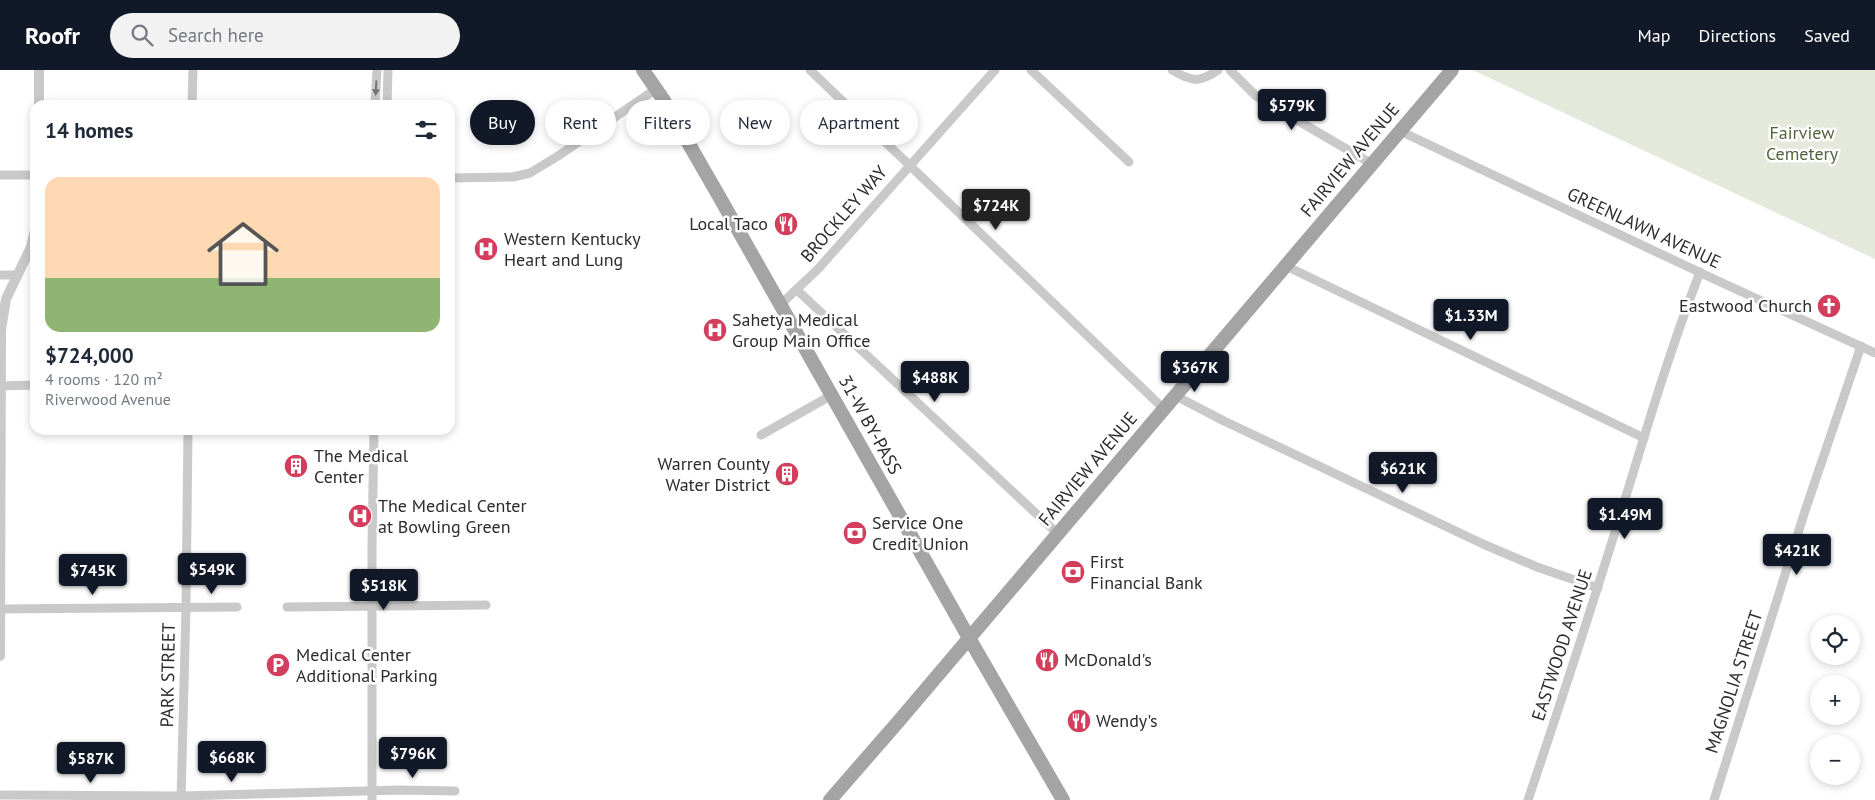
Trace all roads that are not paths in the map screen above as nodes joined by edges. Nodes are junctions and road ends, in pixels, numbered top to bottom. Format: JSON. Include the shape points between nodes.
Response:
{"nodes":[{"id":1,"x":39,"y":70,"type":"edge"},
{"id":2,"x":193,"y":70,"type":"edge"},
{"id":3,"x":377,"y":70,"type":"edge"},
{"id":4,"x":388,"y":70,"type":"edge"},
{"id":5,"x":643,"y":70,"type":"edge"},
{"id":6,"x":810,"y":70,"type":"edge"},
{"id":7,"x":995,"y":70,"type":"edge"},
{"id":8,"x":1031,"y":70,"type":"edge"},
{"id":9,"x":1172,"y":70,"type":"edge"},
{"id":10,"x":1218,"y":70,"type":"edge"},
{"id":11,"x":1230,"y":70,"type":"edge"},
{"id":12,"x":1452,"y":70,"type":"edge"},
{"id":13,"x":656,"y":90,"type":"junction"},
{"id":14,"x":39,"y":100,"type":"edge"},
{"id":15,"x":192,"y":100,"type":"edge"},
{"id":16,"x":375,"y":100,"type":"edge"},
{"id":17,"x":386,"y":100,"type":"edge"},
{"id":18,"x":1400,"y":131,"type":"junction"},
{"id":19,"x":1129,"y":162,"type":"dead end"},
{"id":20,"x":910,"y":164,"type":"junction"},
{"id":21,"x":1372,"y":164,"type":"junction"},
{"id":22,"x":0,"y":175,"type":"edge"},
{"id":23,"x":30,"y":175,"type":"edge"},
{"id":24,"x":455,"y":178,"type":"edge"},
{"id":25,"x":30,"y":249,"type":"edge"},
{"id":26,"x":1286,"y":266,"type":"junction"},
{"id":27,"x":1700,"y":272,"type":"junction"},
{"id":28,"x":0,"y":275,"type":"edge"},
{"id":29,"x":18,"y":275,"type":"junction"},
{"id":30,"x":797,"y":290,"type":"junction"},
{"id":31,"x":781,"y":304,"type":"junction"},
{"id":32,"x":1861,"y":346,"type":"junction"},
{"id":33,"x":1875,"y":353,"type":"edge"},
{"id":34,"x":30,"y":385,"type":"edge"},
{"id":35,"x":0,"y":386,"type":"edge"},
{"id":36,"x":832,"y":394,"type":"junction"},
{"id":37,"x":1176,"y":396,"type":"junction"},
{"id":38,"x":1164,"y":409,"type":"junction"},
{"id":39,"x":188,"y":435,"type":"edge"},
{"id":40,"x":374,"y":435,"type":"edge"},
{"id":41,"x":761,"y":435,"type":"dead end"},
{"id":42,"x":1644,"y":438,"type":"junction"},
{"id":43,"x":1058,"y":534,"type":"junction"},
{"id":44,"x":1598,"y":588,"type":"junction"},
{"id":45,"x":372,"y":605,"type":"junction"},
{"id":46,"x":486,"y":605,"type":"dead end"},
{"id":47,"x":186,"y":607,"type":"junction"},
{"id":48,"x":237,"y":607,"type":"dead end"},
{"id":49,"x":287,"y":607,"type":"dead end"},
{"id":50,"x":0,"y":609,"type":"edge"},
{"id":51,"x":969,"y":638,"type":"junction"},
{"id":52,"x":0,"y":656,"type":"edge"},
{"id":53,"x":455,"y":791,"type":"dead end"},
{"id":54,"x":0,"y":795,"type":"edge"},
{"id":55,"x":372,"y":796,"type":"edge"},
{"id":56,"x":181,"y":798,"type":"edge"},
{"id":57,"x":830,"y":800,"type":"edge"},
{"id":58,"x":1063,"y":800,"type":"edge"},
{"id":59,"x":1528,"y":800,"type":"edge"},
{"id":60,"x":1714,"y":800,"type":"edge"}],
"edges":[{"from":1,"to":14,"type":"street"},
{"from":2,"to":15,"type":"street"},
{"from":3,"to":16,"type":"street","one_way":true},
{"from":4,"to":17,"type":"street"},
{"from":5,"to":13,"type":"main road","name":"31-W BY-PASS"},
{"from":6,"to":20,"type":"street"},
{"from":7,"to":20,"type":"street","name":"BROCKLEY WAY"},
{"from":8,"to":19,"type":"street"},
{"from":9,"to":10,"type":"street","via":[[1188,80],[1205,79]]},
{"from":11,"to":21,"type":"street","via":[[1256,96]]},
{"from":12,"to":18,"type":"main road","name":"FAIRVIEW AVENUE"},
{"from":13,"to":24,"type":"street","via":[[530,173],[513,177]]},
{"from":13,"to":31,"type":"main road","name":"31-W BY-PASS"},
{"from":18,"to":21,"type":"main road","name":"FAIRVIEW AVENUE"},
{"from":18,"to":27,"type":"street","name":"GREENLAWN AVENUE"},
{"from":20,"to":30,"type":"street","name":"BROCKLEY WAY"},
{"from":20,"to":38,"type":"street"},
{"from":21,"to":26,"type":"main road","name":"FAIRVIEW AVENUE"},
{"from":22,"to":23,"type":"street"},
{"from":25,"to":29,"type":"street"},
{"from":26,"to":37,"type":"main road","name":"FAIRVIEW AVENUE"},
{"from":26,"to":42,"type":"street"},
{"from":27,"to":32,"type":"street","name":"GREENLAWN AVENUE"},
{"from":27,"to":42,"type":"street","name":"EASTWOOD AVENUE"},
{"from":28,"to":29,"type":"street"},
{"from":29,"to":35,"type":"street","via":[[3,314]]},
{"from":30,"to":31,"type":"street","name":"BROCKLEY WAY"},
{"from":30,"to":43,"type":"street"},
{"from":31,"to":36,"type":"main road","name":"31-W BY-PASS"},
{"from":32,"to":33,"type":"street","name":"GREENLAWN AVENUE"},
{"from":32,"to":60,"type":"street","name":"MAGNOLIA STREET","via":[[1802,520]]},
{"from":34,"to":35,"type":"street"},
{"from":35,"to":50,"type":"street"},
{"from":36,"to":41,"type":"street"},
{"from":36,"to":51,"type":"main road","name":"31-W BY-PASS"},
{"from":37,"to":38,"type":"main road","name":"FAIRVIEW AVENUE"},
{"from":37,"to":44,"type":"street","via":[[1483,544],[1537,568]]},
{"from":38,"to":43,"type":"main road","name":"FAIRVIEW AVENUE"},
{"from":39,"to":47,"type":"street","name":"PARK STREET"},
{"from":40,"to":45,"type":"street"},
{"from":42,"to":44,"type":"street","name":"EASTWOOD AVENUE"},
{"from":43,"to":51,"type":"main road","name":"FAIRVIEW AVENUE"},
{"from":44,"to":59,"type":"street","name":"EASTWOOD AVENUE"},
{"from":45,"to":46,"type":"street"},
{"from":45,"to":49,"type":"street"},
{"from":45,"to":55,"type":"street"},
{"from":47,"to":48,"type":"street"},
{"from":47,"to":50,"type":"street"},
{"from":47,"to":56,"type":"street","name":"PARK STREET"},
{"from":50,"to":52,"type":"street"},
{"from":51,"to":57,"type":"main road","name":"FAIRVIEW AVENUE"},
{"from":51,"to":58,"type":"main road","name":"31-W BY-PASS"},
{"from":53,"to":55,"type":"street","via":[[400,790]]},
{"from":54,"to":56,"type":"street"},
{"from":55,"to":56,"type":"street"}]}
